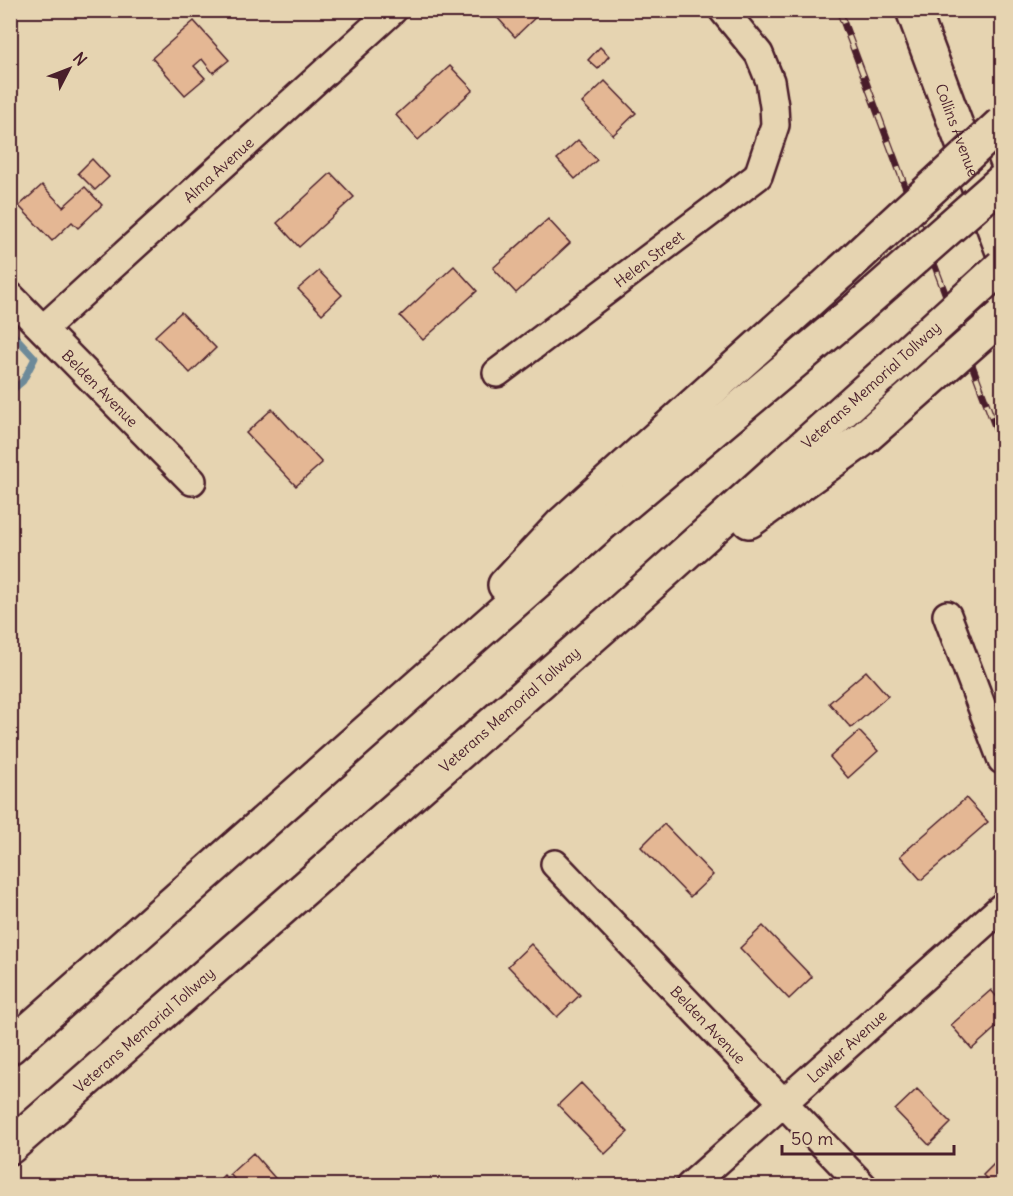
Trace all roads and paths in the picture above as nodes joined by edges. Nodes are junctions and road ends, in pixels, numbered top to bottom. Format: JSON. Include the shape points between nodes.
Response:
{"nodes":[{"id":1,"x":393,"y":10,"type":"edge"},
{"id":2,"x":723,"y":10,"type":"edge"},
{"id":3,"x":913,"y":10,"type":"edge"},
{"id":4,"x":1002,"y":123,"type":"edge"},
{"id":5,"x":1002,"y":181,"type":"edge"},
{"id":6,"x":1002,"y":249,"type":"edge"},
{"id":7,"x":1002,"y":266,"type":"edge"},
{"id":8,"x":10,"y":296,"type":"edge"},
{"id":9,"x":1002,"y":316,"type":"edge"},
{"id":10,"x":43,"y":329,"type":"junction"},
{"id":11,"x":497,"y":373,"type":"dead end"},
{"id":12,"x":192,"y":481,"type":"dead end"},
{"id":13,"x":620,"y":612,"type":"junction"},
{"id":14,"x":947,"y":615,"type":"dead end"},
{"id":15,"x":364,"y":736,"type":"junction"},
{"id":16,"x":1002,"y":760,"type":"edge"},
{"id":17,"x":555,"y":864,"type":"dead end"},
{"id":18,"x":1002,"y":907,"type":"edge"},
{"id":19,"x":10,"y":1047,"type":"edge"},
{"id":20,"x":783,"y":1102,"type":"junction"},
{"id":21,"x":10,"y":1147,"type":"edge"},
{"id":22,"x":690,"y":1185,"type":"edge"},
{"id":23,"x":863,"y":1185,"type":"edge"}],
"edges":[{"from":1,"to":10,"type":"street","name":"Alma Avenue"},
{"from":2,"to":11,"type":"street","name":"Helen Street","via":[[759,54],[770,81],[775,125],[758,176]]},
{"from":3,"to":6,"type":"main road","name":"Collins Avenue"},
{"from":4,"to":15,"type":"main road","bridge":true,"via":[[562,524]]},
{"from":5,"to":15,"type":"main road","bridge":true,"via":[[603,523]]},
{"from":7,"to":13,"type":"main road","name":"Veterans Memorial Tollway","bridge":true},
{"from":8,"to":10,"type":"street","name":"Belden Avenue"},
{"from":9,"to":13,"type":"main road","bridge":true,"via":[[864,439]]},
{"from":10,"to":12,"type":"street","name":"Belden Avenue"},
{"from":13,"to":21,"type":"main road","name":"Veterans Memorial Tollway"},
{"from":14,"to":16,"type":"street"},
{"from":15,"to":19,"type":"main road"},
{"from":17,"to":20,"type":"street","name":"Belden Avenue"},
{"from":18,"to":20,"type":"street","name":"Lawler Avenue"},
{"from":20,"to":22,"type":"street","name":"Lawler Avenue"},
{"from":20,"to":23,"type":"street","name":"Belden Avenue"}]}
